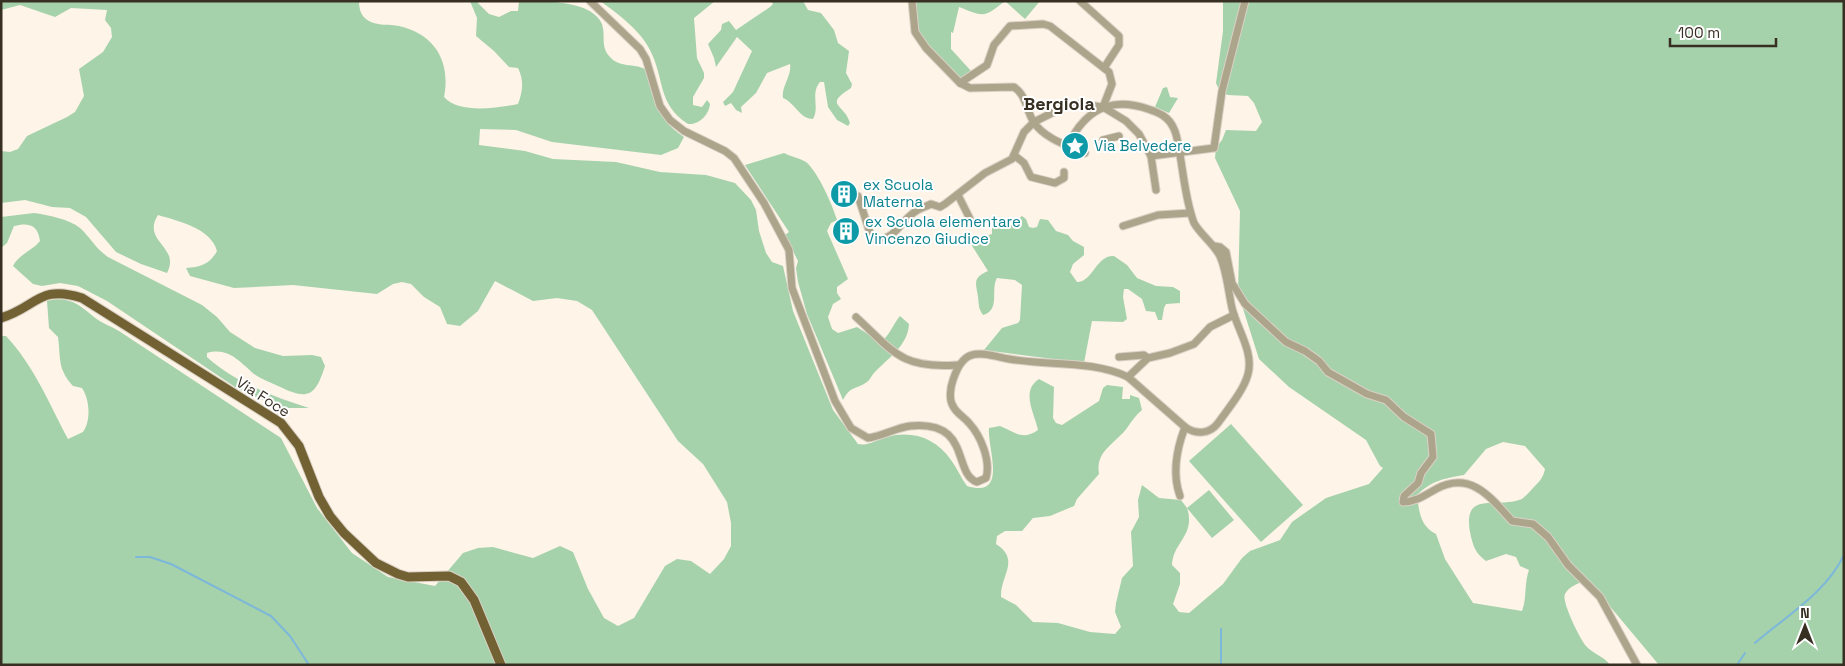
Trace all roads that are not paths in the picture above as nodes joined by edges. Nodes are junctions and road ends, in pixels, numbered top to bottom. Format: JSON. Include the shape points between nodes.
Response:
{"nodes":[{"id":1,"x":590,"y":1,"type":"edge"},
{"id":2,"x":912,"y":1,"type":"edge"},
{"id":3,"x":1080,"y":1,"type":"edge"},
{"id":4,"x":1245,"y":1,"type":"edge"},
{"id":5,"x":1104,"y":68,"type":"junction"},
{"id":6,"x":960,"y":83,"type":"junction"},
{"id":7,"x":1103,"y":107,"type":"junction"},
{"id":8,"x":1034,"y":122,"type":"junction"},
{"id":9,"x":1119,"y":136,"type":"dead end"},
{"id":10,"x":1103,"y":140,"type":"dead end"},
{"id":11,"x":1068,"y":145,"type":"junction"},
{"id":12,"x":1014,"y":154,"type":"junction"},
{"id":13,"x":1085,"y":154,"type":"dead end"},
{"id":14,"x":1179,"y":154,"type":"junction"},
{"id":15,"x":1151,"y":156,"type":"junction"},
{"id":16,"x":1064,"y":172,"type":"dead end"},
{"id":17,"x":1156,"y":190,"type":"dead end"},
{"id":18,"x":958,"y":195,"type":"junction"},
{"id":19,"x":858,"y":196,"type":"dead end"},
{"id":20,"x":1190,"y":213,"type":"junction"},
{"id":21,"x":971,"y":221,"type":"dead end"},
{"id":22,"x":1123,"y":226,"type":"dead end"},
{"id":23,"x":1214,"y":246,"type":"junction"},
{"id":24,"x":1234,"y":315,"type":"junction"},
{"id":25,"x":856,"y":317,"type":"dead end"},
{"id":26,"x":1,"y":318,"type":"edge"},
{"id":27,"x":1119,"y":357,"type":"dead end"},
{"id":28,"x":1148,"y":358,"type":"junction"},
{"id":29,"x":957,"y":366,"type":"junction"},
{"id":30,"x":1128,"y":377,"type":"junction"},
{"id":31,"x":1185,"y":427,"type":"junction"},
{"id":32,"x":1180,"y":496,"type":"dead end"},
{"id":33,"x":501,"y":665,"type":"edge"},
{"id":34,"x":1637,"y":665,"type":"edge"}],
"edges":[{"from":1,"to":29,"type":"street","via":[[640,49],[660,106],[670,120],[684,131],[725,150],[759,195],[789,250],[792,288],[828,385],[851,428],[868,438],[910,426],[939,429],[956,444],[968,475],[977,482],[986,478],[988,463],[980,440],[951,399]]},
{"from":2,"to":6,"type":"street","via":[[915,32]]},
{"from":3,"to":5,"type":"street","via":[[1119,36],[1119,46]]},
{"from":4,"to":14,"type":"street","via":[[1222,91],[1214,148]]},
{"from":5,"to":6,"type":"street","via":[[1047,25],[1010,26],[994,45],[987,65]]},
{"from":5,"to":7,"type":"street","via":[[1112,84]]},
{"from":6,"to":8,"type":"street","via":[[970,88],[1014,87],[1023,96]]},
{"from":7,"to":8,"type":"street","via":[[1075,104]]},
{"from":7,"to":11,"type":"street","via":[[1079,125]]},
{"from":7,"to":14,"type":"street","via":[[1127,103],[1162,114],[1174,127]]},
{"from":7,"to":15,"type":"street","via":[[1129,124],[1144,141]]},
{"from":8,"to":11,"type":"street","via":[[1058,143]]},
{"from":8,"to":12,"type":"street","via":[[1024,132]]},
{"from":9,"to":10,"type":"street"},
{"from":11,"to":13,"type":"street"},
{"from":12,"to":16,"type":"street","via":[[1024,163],[1031,177],[1055,183],[1064,178]]},
{"from":12,"to":18,"type":"street","via":[[1012,159],[985,173]]},
{"from":14,"to":15,"type":"street"},
{"from":14,"to":20,"type":"street"},
{"from":15,"to":17,"type":"street"},
{"from":18,"to":19,"type":"street","via":[[940,207],[931,204],[915,212],[900,230],[876,240]]},
{"from":18,"to":21,"type":"street"},
{"from":20,"to":22,"type":"street","via":[[1158,215]]},
{"from":20,"to":23,"type":"street","via":[[1199,232]]},
{"from":23,"to":24,"type":"street","via":[[1225,269]]},
{"from":23,"to":34,"type":"street","via":[[1226,252],[1232,283],[1246,304],[1286,342],[1320,361],[1328,372],[1367,394],[1386,400],[1431,434],[1433,457],[1418,483],[1404,496],[1404,502],[1412,502],[1446,485],[1467,484],[1494,499],[1512,521],[1533,524],[1600,597]]},
{"from":24,"to":28,"type":"street","via":[[1210,326],[1194,344]]},
{"from":24,"to":31,"type":"street","via":[[1250,363],[1246,381],[1214,428],[1202,433]]},
{"from":25,"to":29,"type":"street","via":[[898,356],[921,364]]},
{"from":26,"to":33,"type":"main road","name":"Via Foce","via":[[51,293],[82,298],[268,414],[286,428],[299,446],[330,516],[376,562],[408,577],[449,576],[461,582],[474,600]]},
{"from":27,"to":28,"type":"street","via":[[1144,355]]},
{"from":28,"to":30,"type":"street"},
{"from":29,"to":30,"type":"street","via":[[969,354],[979,354],[1106,369]]},
{"from":30,"to":31,"type":"street"},
{"from":31,"to":32,"type":"street","via":[[1178,444],[1176,486]]}]}
